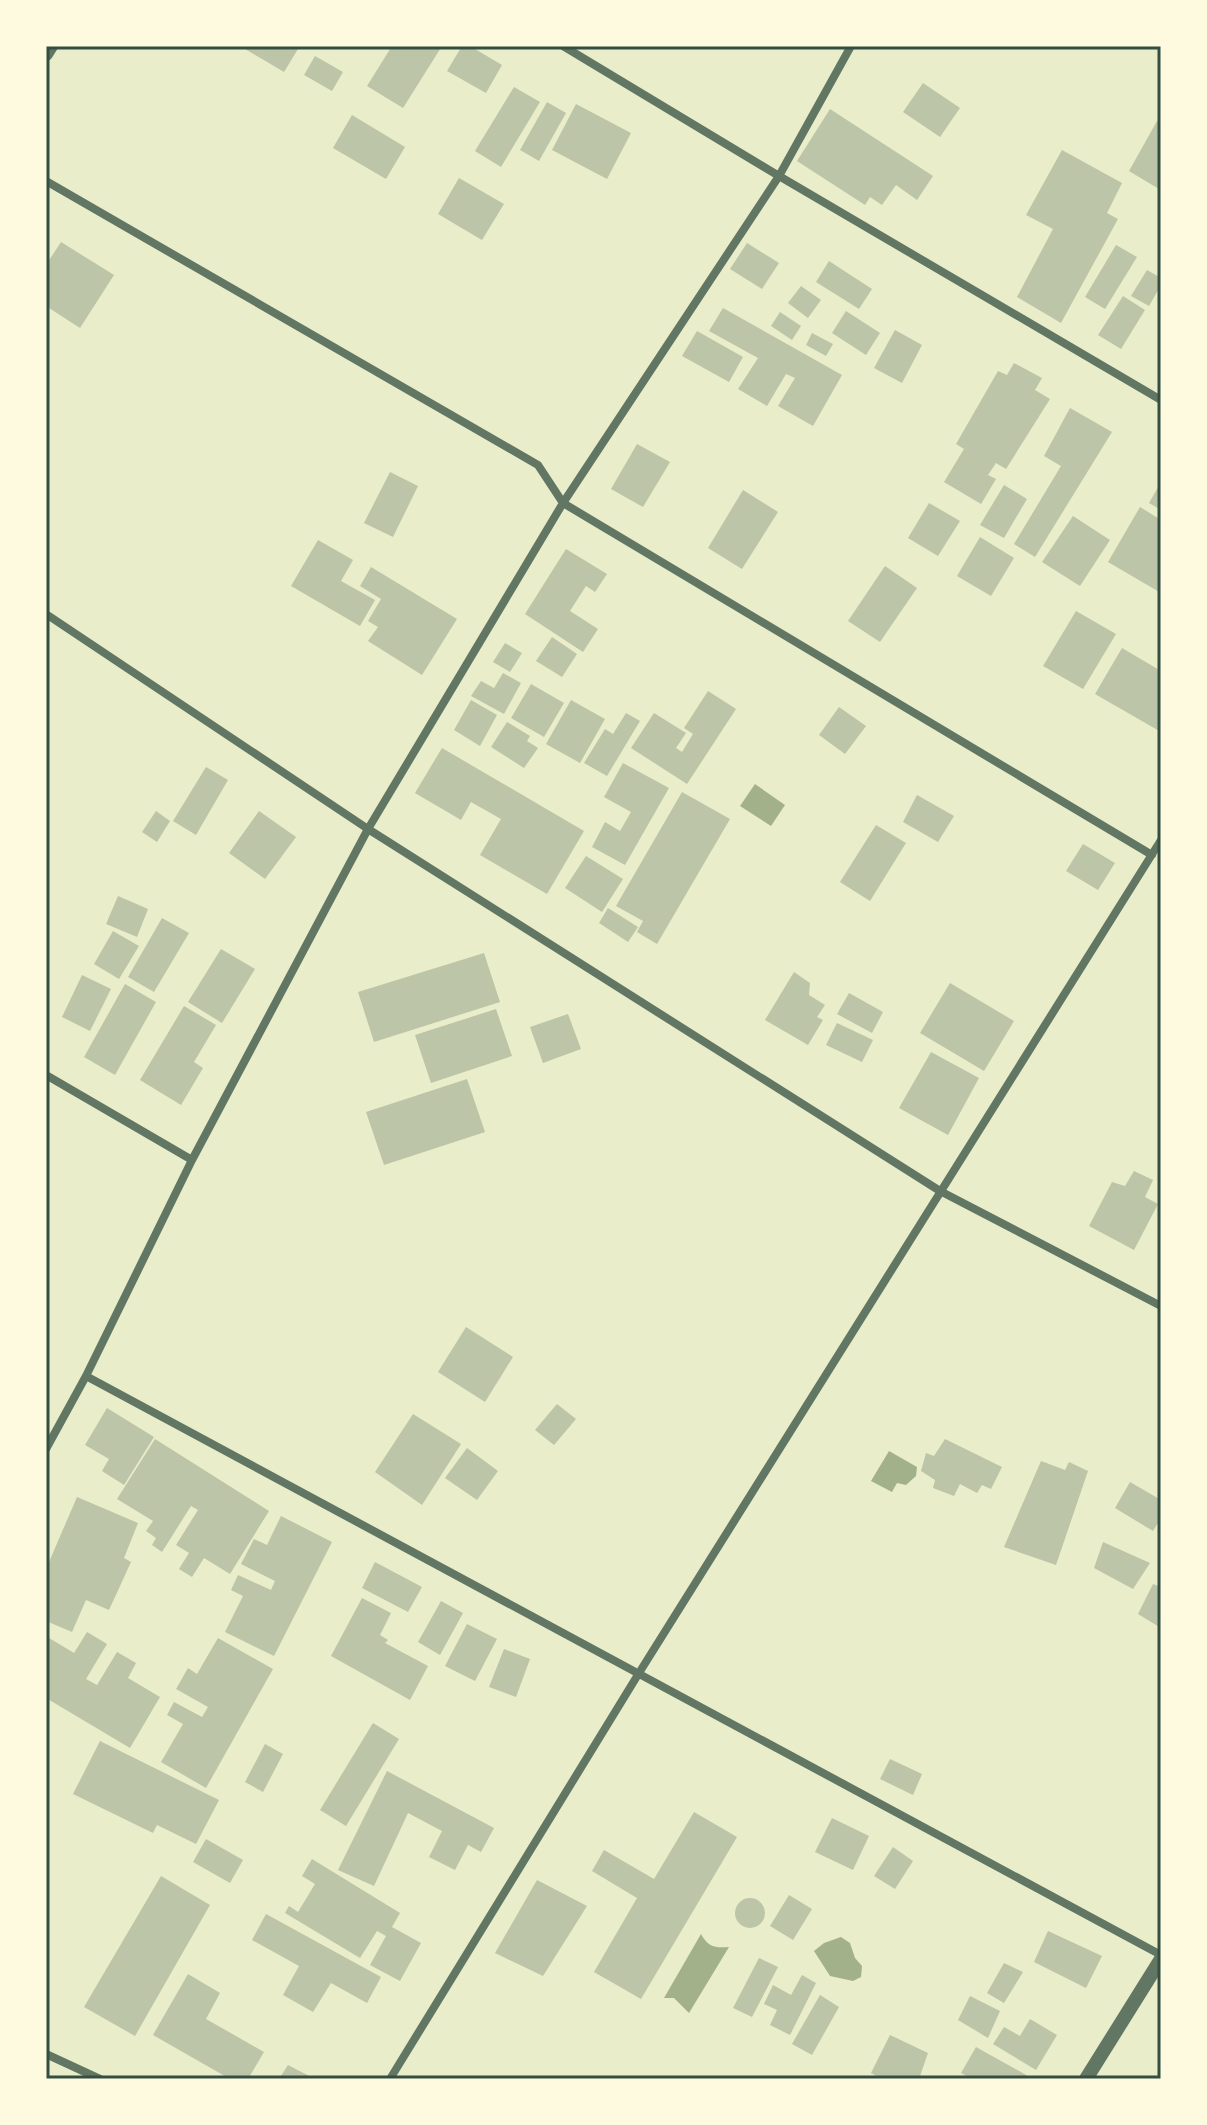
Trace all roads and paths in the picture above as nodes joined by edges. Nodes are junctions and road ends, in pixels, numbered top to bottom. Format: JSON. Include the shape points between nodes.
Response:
{"nodes":[{"id":1,"x":51,"y":46,"type":"edge"},
{"id":2,"x":563,"y":46,"type":"edge"},
{"id":3,"x":851,"y":46,"type":"edge"},
{"id":4,"x":46,"y":54,"type":"edge"},
{"id":5,"x":779,"y":176,"type":"junction"},
{"id":6,"x":46,"y":181,"type":"edge"},
{"id":7,"x":1161,"y":400,"type":"edge"},
{"id":8,"x":563,"y":503,"type":"junction"},
{"id":9,"x":46,"y":614,"type":"edge"},
{"id":10,"x":368,"y":829,"type":"junction"},
{"id":11,"x":1161,"y":840,"type":"edge"},
{"id":12,"x":1152,"y":855,"type":"junction"},
{"id":13,"x":46,"y":1075,"type":"edge"},
{"id":14,"x":192,"y":1160,"type":"junction"},
{"id":15,"x":940,"y":1191,"type":"junction"},
{"id":16,"x":1161,"y":1306,"type":"edge"},
{"id":17,"x":86,"y":1376,"type":"junction"},
{"id":18,"x":46,"y":1449,"type":"edge"},
{"id":19,"x":639,"y":1673,"type":"junction"},
{"id":20,"x":1161,"y":1957,"type":"edge"},
{"id":21,"x":46,"y":2054,"type":"edge"},
{"id":22,"x":100,"y":2079,"type":"edge"},
{"id":23,"x":390,"y":2079,"type":"edge"},
{"id":24,"x":1086,"y":2079,"type":"edge"}],
"edges":[{"from":1,"to":4,"type":"street"},
{"from":2,"to":5,"type":"street"},
{"from":3,"to":5,"type":"street"},
{"from":5,"to":7,"type":"street"},
{"from":5,"to":8,"type":"street"},
{"from":6,"to":8,"type":"street","via":[[538,465]]},
{"from":8,"to":10,"type":"street"},
{"from":8,"to":12,"type":"street"},
{"from":9,"to":10,"type":"street"},
{"from":10,"to":14,"type":"street"},
{"from":10,"to":15,"type":"street"},
{"from":11,"to":12,"type":"street"},
{"from":12,"to":15,"type":"street"},
{"from":13,"to":14,"type":"street"},
{"from":14,"to":17,"type":"street"},
{"from":15,"to":16,"type":"street"},
{"from":15,"to":19,"type":"street"},
{"from":17,"to":18,"type":"street"},
{"from":17,"to":19,"type":"street"},
{"from":19,"to":20,"type":"street"},
{"from":19,"to":23,"type":"street"},
{"from":20,"to":24,"type":"street"},
{"from":21,"to":22,"type":"street"}]}
